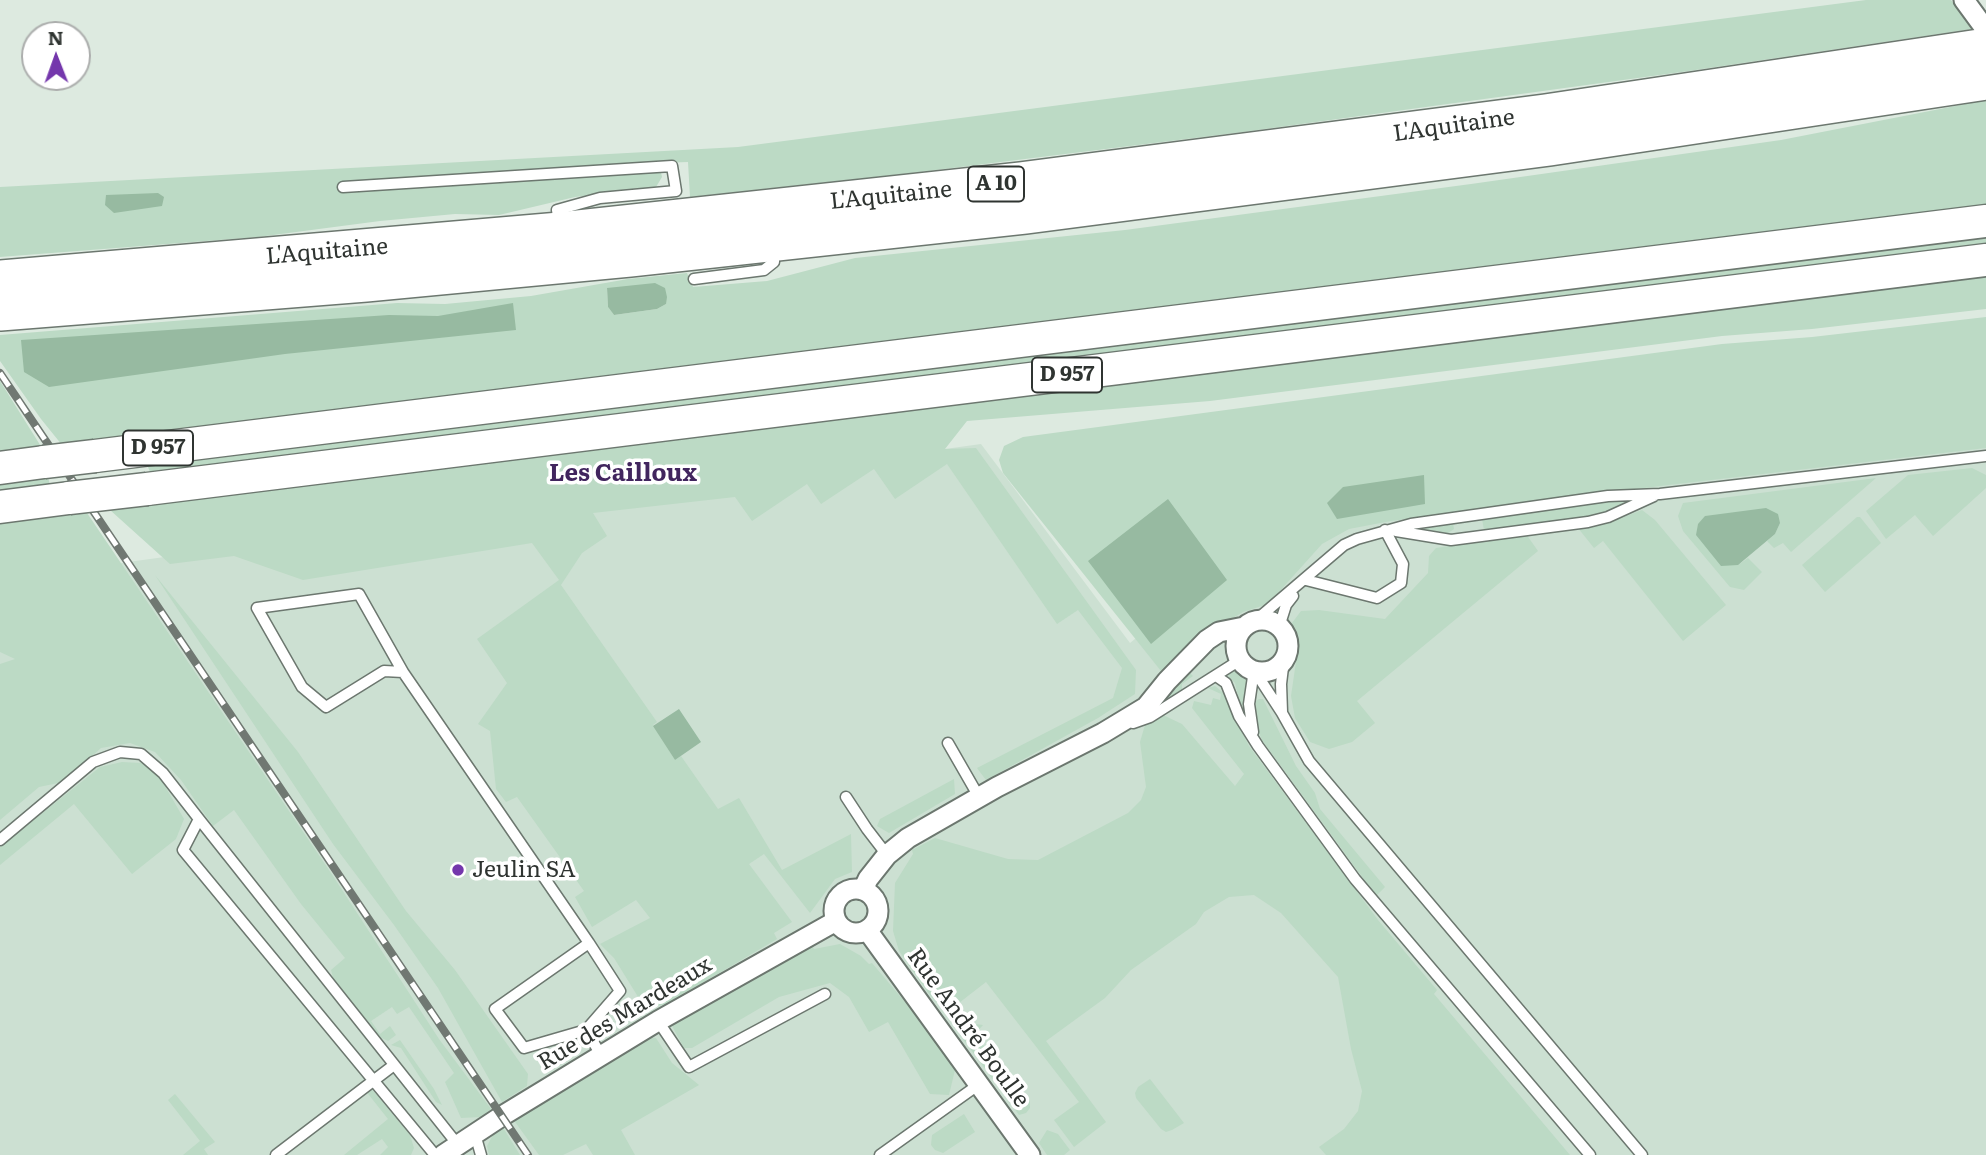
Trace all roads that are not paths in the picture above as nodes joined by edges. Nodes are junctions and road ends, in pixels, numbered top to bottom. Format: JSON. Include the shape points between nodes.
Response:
{"nodes":[{"id":1,"x":1967,"y":4,"type":"edge"},
{"id":2,"x":1986,"y":30,"type":"edge"},
{"id":3,"x":1986,"y":47,"type":"edge"},
{"id":4,"x":1986,"y":81,"type":"edge"},
{"id":5,"x":343,"y":187,"type":"dead end"},
{"id":6,"x":1986,"y":221,"type":"edge"},
{"id":7,"x":559,"y":231,"type":"junction"},
{"id":8,"x":774,"y":243,"type":"junction"},
{"id":9,"x":1986,"y":260,"type":"edge"},
{"id":10,"x":694,"y":279,"type":"dead end"},
{"id":11,"x":3,"y":301,"type":"edge"},
{"id":12,"x":1985,"y":457,"type":"edge"},
{"id":13,"x":0,"y":467,"type":"edge"},
{"id":14,"x":1660,"y":494,"type":"junction"},
{"id":15,"x":0,"y":507,"type":"edge"},
{"id":16,"x":1385,"y":530,"type":"junction"},
{"id":17,"x":1306,"y":580,"type":"junction"},
{"id":18,"x":1250,"y":624,"type":"junction"},
{"id":19,"x":1279,"y":627,"type":"junction"},
{"id":20,"x":1198,"y":652,"type":"junction"},
{"id":21,"x":1284,"y":659,"type":"junction"},
{"id":22,"x":1244,"y":660,"type":"junction"},
{"id":23,"x":403,"y":672,"type":"junction"},
{"id":24,"x":1216,"y":676,"type":"junction"},
{"id":25,"x":1282,"y":712,"type":"junction"},
{"id":26,"x":1103,"y":733,"type":"junction"},
{"id":27,"x":948,"y":743,"type":"dead end"},
{"id":28,"x":1258,"y":746,"type":"junction"},
{"id":29,"x":846,"y":797,"type":"dead end"},
{"id":30,"x":979,"y":797,"type":"junction"},
{"id":31,"x":199,"y":819,"type":"junction"},
{"id":32,"x":0,"y":840,"type":"edge"},
{"id":33,"x":887,"y":855,"type":"junction"},
{"id":34,"x":863,"y":890,"type":"junction"},
{"id":35,"x":836,"y":920,"type":"junction"},
{"id":36,"x":867,"y":930,"type":"junction"},
{"id":37,"x":589,"y":943,"type":"junction"},
{"id":38,"x":825,"y":993,"type":"dead end"},
{"id":39,"x":658,"y":1021,"type":"junction"},
{"id":40,"x":586,"y":1030,"type":"junction"},
{"id":41,"x":601,"y":1055,"type":"junction"},
{"id":42,"x":394,"y":1065,"type":"junction"},
{"id":43,"x":373,"y":1080,"type":"junction"},
{"id":44,"x":978,"y":1085,"type":"junction"},
{"id":45,"x":475,"y":1134,"type":"junction"},
{"id":46,"x":450,"y":1150,"type":"edge"},
{"id":47,"x":276,"y":1155,"type":"edge"},
{"id":48,"x":435,"y":1155,"type":"edge"},
{"id":49,"x":481,"y":1155,"type":"edge"},
{"id":50,"x":880,"y":1155,"type":"edge"},
{"id":51,"x":1030,"y":1155,"type":"edge"},
{"id":52,"x":1590,"y":1155,"type":"edge"},
{"id":53,"x":1642,"y":1155,"type":"edge"}],
"edges":[{"from":1,"to":2,"type":"street"},
{"from":3,"to":7,"type":"highway","name":"L'Aquitaine","number":"A 10","via":[[1270,151]]},
{"from":4,"to":8,"type":"highway","name":"L'Aquitaine","number":"A 10","via":[[1445,161]]},
{"from":5,"to":7,"type":"lane","via":[[672,166],[676,191],[600,198],[557,210]]},
{"from":6,"to":13,"type":"main road","number":"D 957","bridge":true},
{"from":7,"to":11,"type":"highway","name":"L'Aquitaine","number":"A 10","via":[[230,261]]},
{"from":8,"to":10,"type":"lane","via":[[774,262],[764,270]]},
{"from":8,"to":11,"type":"highway","name":"L'Aquitaine","number":"A 10","via":[[352,284]]},
{"from":9,"to":15,"type":"main road","number":"D 957","bridge":true},
{"from":12,"to":14,"type":"lane"},
{"from":14,"to":16,"type":"lane","via":[[1608,496]]},
{"from":14,"to":16,"type":"lane","via":[[1588,522],[1451,540]]},
{"from":16,"to":17,"type":"lane","via":[[1344,545]]},
{"from":16,"to":17,"type":"lane","via":[[1403,564],[1401,583],[1377,598]]},
{"from":17,"to":18,"type":"lane"},
{"from":17,"to":19,"type":"lane","via":[[1286,605]]},
{"from":18,"to":19,"type":"street","via":[[1268,621]]},
{"from":18,"to":20,"type":"street","via":[[1219,632]]},
{"from":18,"to":22,"type":"street","via":[[1239,634]]},
{"from":19,"to":21,"type":"street","via":[[1287,642]]},
{"from":20,"to":22,"type":"street","via":[[1214,648]]},
{"from":20,"to":26,"type":"street","via":[[1146,707]]},
{"from":21,"to":22,"type":"street","via":[[1271,670]]},
{"from":21,"to":25,"type":"lane"},
{"from":22,"to":24,"type":"lane"},
{"from":22,"to":25,"type":"lane"},
{"from":22,"to":28,"type":"lane"},
{"from":23,"to":23,"type":"lane","via":[[384,671],[326,707],[302,687],[257,608],[359,594]]},
{"from":23,"to":37,"type":"lane"},
{"from":24,"to":26,"type":"lane","via":[[1150,717]]},
{"from":24,"to":28,"type":"lane","via":[[1226,683]]},
{"from":25,"to":53,"type":"lane","via":[[1309,761]]},
{"from":26,"to":30,"type":"street"},
{"from":27,"to":30,"type":"lane"},
{"from":28,"to":52,"type":"lane","via":[[1355,879]]},
{"from":29,"to":33,"type":"lane"},
{"from":30,"to":33,"type":"street"},
{"from":31,"to":32,"type":"lane","via":[[163,773],[141,754],[120,752],[93,762]]},
{"from":31,"to":42,"type":"lane"},
{"from":31,"to":43,"type":"lane","via":[[183,850]]},
{"from":33,"to":34,"type":"street"},
{"from":34,"to":35,"type":"street","via":[[840,896],[834,908]]},
{"from":34,"to":36,"type":"street","via":[[877,905],[876,919]]},
{"from":35,"to":36,"type":"street","via":[[846,930]]},
{"from":35,"to":39,"type":"street","name":"Rue des Mardeaux"},
{"from":36,"to":44,"type":"street","name":"Rue André Boulle"},
{"from":37,"to":40,"type":"lane","via":[[620,991]]},
{"from":37,"to":40,"type":"lane","via":[[495,1009],[524,1048]]},
{"from":38,"to":39,"type":"lane","via":[[689,1067]]},
{"from":39,"to":41,"type":"street","name":"Rue des Mardeaux"},
{"from":40,"to":41,"type":"lane"},
{"from":41,"to":45,"type":"street","name":"Rue des Mardeaux"},
{"from":42,"to":43,"type":"lane"},
{"from":42,"to":46,"type":"lane"},
{"from":43,"to":47,"type":"lane"},
{"from":43,"to":48,"type":"lane"},
{"from":44,"to":50,"type":"lane"},
{"from":44,"to":51,"type":"street","name":"Rue André Boulle"},
{"from":45,"to":46,"type":"street","name":"Rue des Mardeaux"},
{"from":45,"to":49,"type":"lane"}]}
